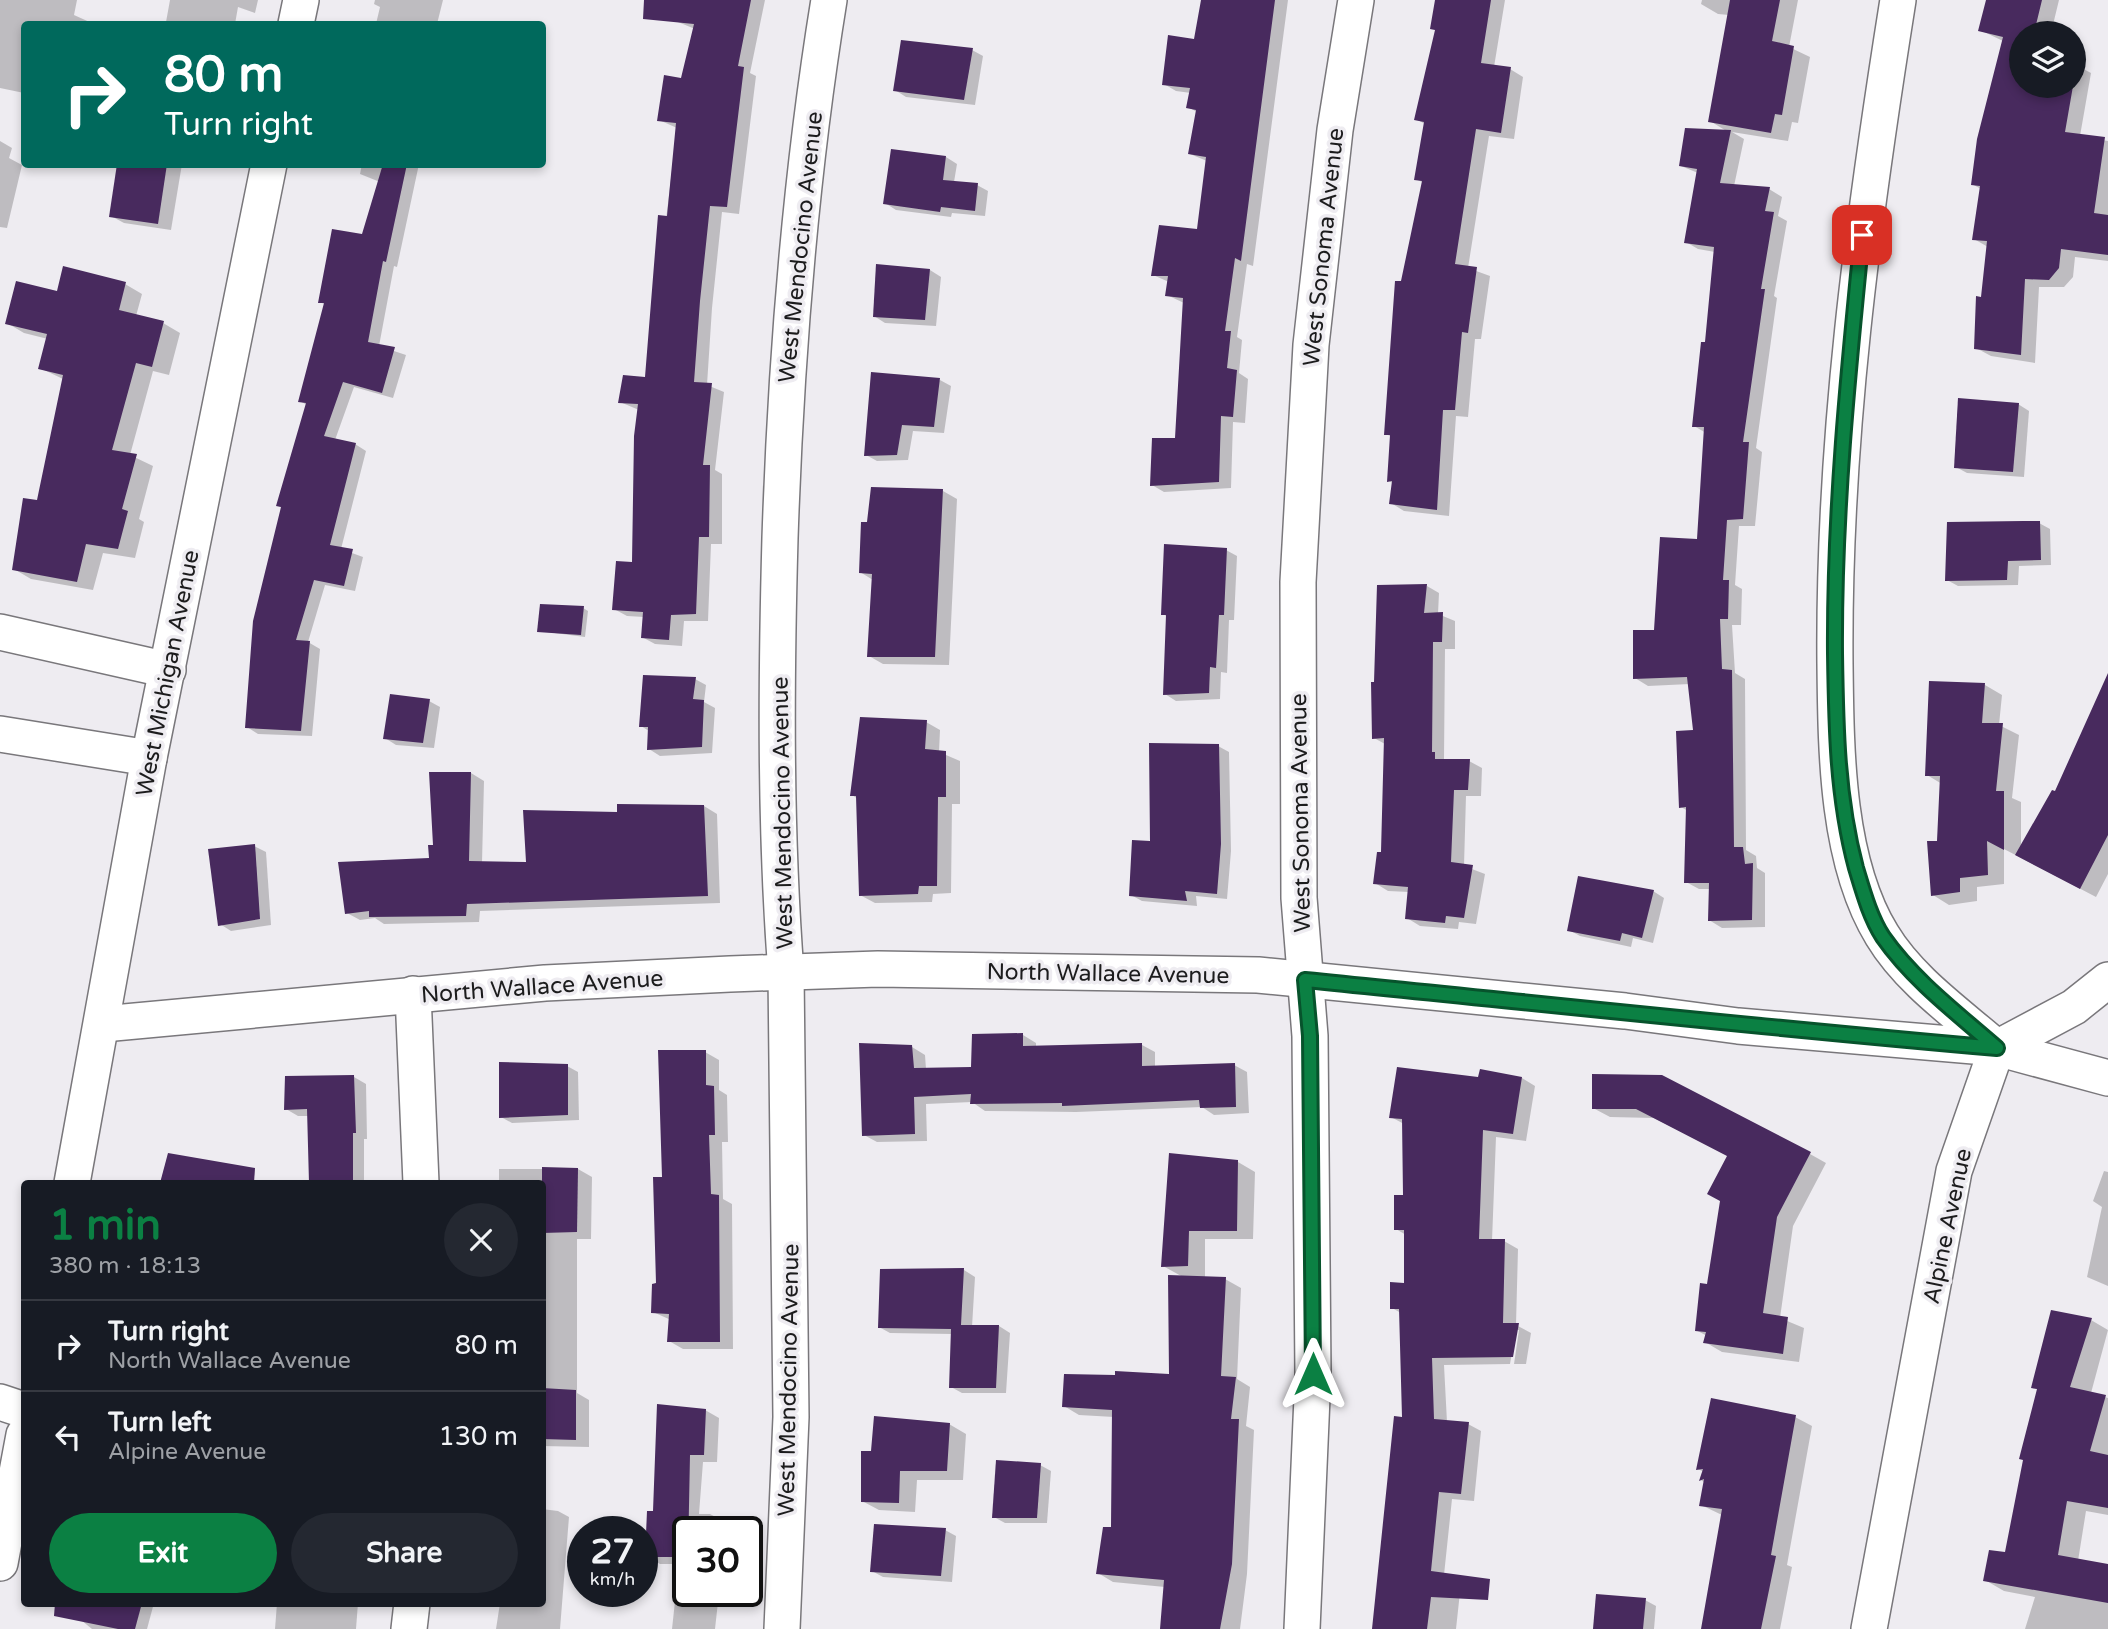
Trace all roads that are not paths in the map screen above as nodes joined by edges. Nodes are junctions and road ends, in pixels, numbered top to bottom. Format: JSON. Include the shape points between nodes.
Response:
{"nodes":[{"id":1,"x":301,"y":0,"type":"edge"},
{"id":2,"x":829,"y":0,"type":"edge"},
{"id":3,"x":1356,"y":0,"type":"edge"},
{"id":4,"x":1898,"y":0,"type":"edge"},
{"id":5,"x":297,"y":21,"type":"edge"},
{"id":6,"x":269,"y":168,"type":"edge"},
{"id":7,"x":0,"y":632,"type":"edge"},
{"id":8,"x":169,"y":670,"type":"junction"},
{"id":9,"x":0,"y":734,"type":"edge"},
{"id":10,"x":149,"y":758,"type":"junction"},
{"id":11,"x":786,"y":973,"type":"junction"},
{"id":12,"x":1305,"y":980,"type":"junction"},
{"id":13,"x":2108,"y":980,"type":"edge"},
{"id":14,"x":413,"y":994,"type":"junction"},
{"id":15,"x":103,"y":1024,"type":"junction"},
{"id":16,"x":1997,"y":1048,"type":"junction"},
{"id":17,"x":2108,"y":1078,"type":"edge"},
{"id":18,"x":73,"y":1180,"type":"edge"},
{"id":19,"x":421,"y":1180,"type":"edge"},
{"id":20,"x":0,"y":1402,"type":"edge"},
{"id":21,"x":21,"y":1409,"type":"edge"},
{"id":22,"x":21,"y":1451,"type":"edge"},
{"id":23,"x":0,"y":1563,"type":"edge"},
{"id":24,"x":412,"y":1607,"type":"edge"},
{"id":25,"x":409,"y":1629,"type":"edge"},
{"id":26,"x":782,"y":1629,"type":"edge"},
{"id":27,"x":1302,"y":1629,"type":"edge"},
{"id":28,"x":1869,"y":1629,"type":"edge"}],
"edges":[{"from":1,"to":5,"type":"street"},
{"from":2,"to":11,"type":"street","name":"West Mendocino Avenue","via":[[793,289],[784,421],[777,736]]},
{"from":3,"to":12,"type":"street","name":"West Sonoma Avenue","via":[[1335,130],[1311,345],[1299,569],[1300,898]]},
{"from":4,"to":16,"type":"street","via":[[1865,208],[1845,397],[1835,581],[1836,753],[1849,839],[1864,895],[1882,936],[1917,977]]},
{"from":6,"to":8,"type":"street","name":"West Michigan Avenue"},
{"from":7,"to":8,"type":"street"},
{"from":8,"to":10,"type":"street","name":"West Michigan Avenue"},
{"from":9,"to":10,"type":"street"},
{"from":10,"to":15,"type":"street","name":"West Michigan Avenue"},
{"from":11,"to":12,"type":"street","name":"North Wallace Avenue","via":[[878,969],[1258,975]]},
{"from":11,"to":14,"type":"street","name":"North Wallace Avenue","via":[[545,983]]},
{"from":11,"to":26,"type":"street","name":"West Mendocino Avenue","via":[[791,1417]]},
{"from":12,"to":16,"type":"street","name":"North Wallace Avenue"},
{"from":12,"to":27,"type":"street","name":"West Sonoma Avenue","via":[[1310,1036],[1313,1374]]},
{"from":13,"to":16,"type":"street","via":[[2074,1007]]},
{"from":14,"to":15,"type":"street","name":"North Wallace Avenue"},
{"from":14,"to":19,"type":"street"},
{"from":15,"to":18,"type":"street","name":"West Michigan Avenue"},
{"from":16,"to":17,"type":"street","name":"North Wallace Avenue"},
{"from":16,"to":28,"type":"street","name":"Alpine Avenue","via":[[1954,1171]]},
{"from":20,"to":21,"type":"street"},
{"from":22,"to":23,"type":"street"},
{"from":24,"to":25,"type":"street"}]}
